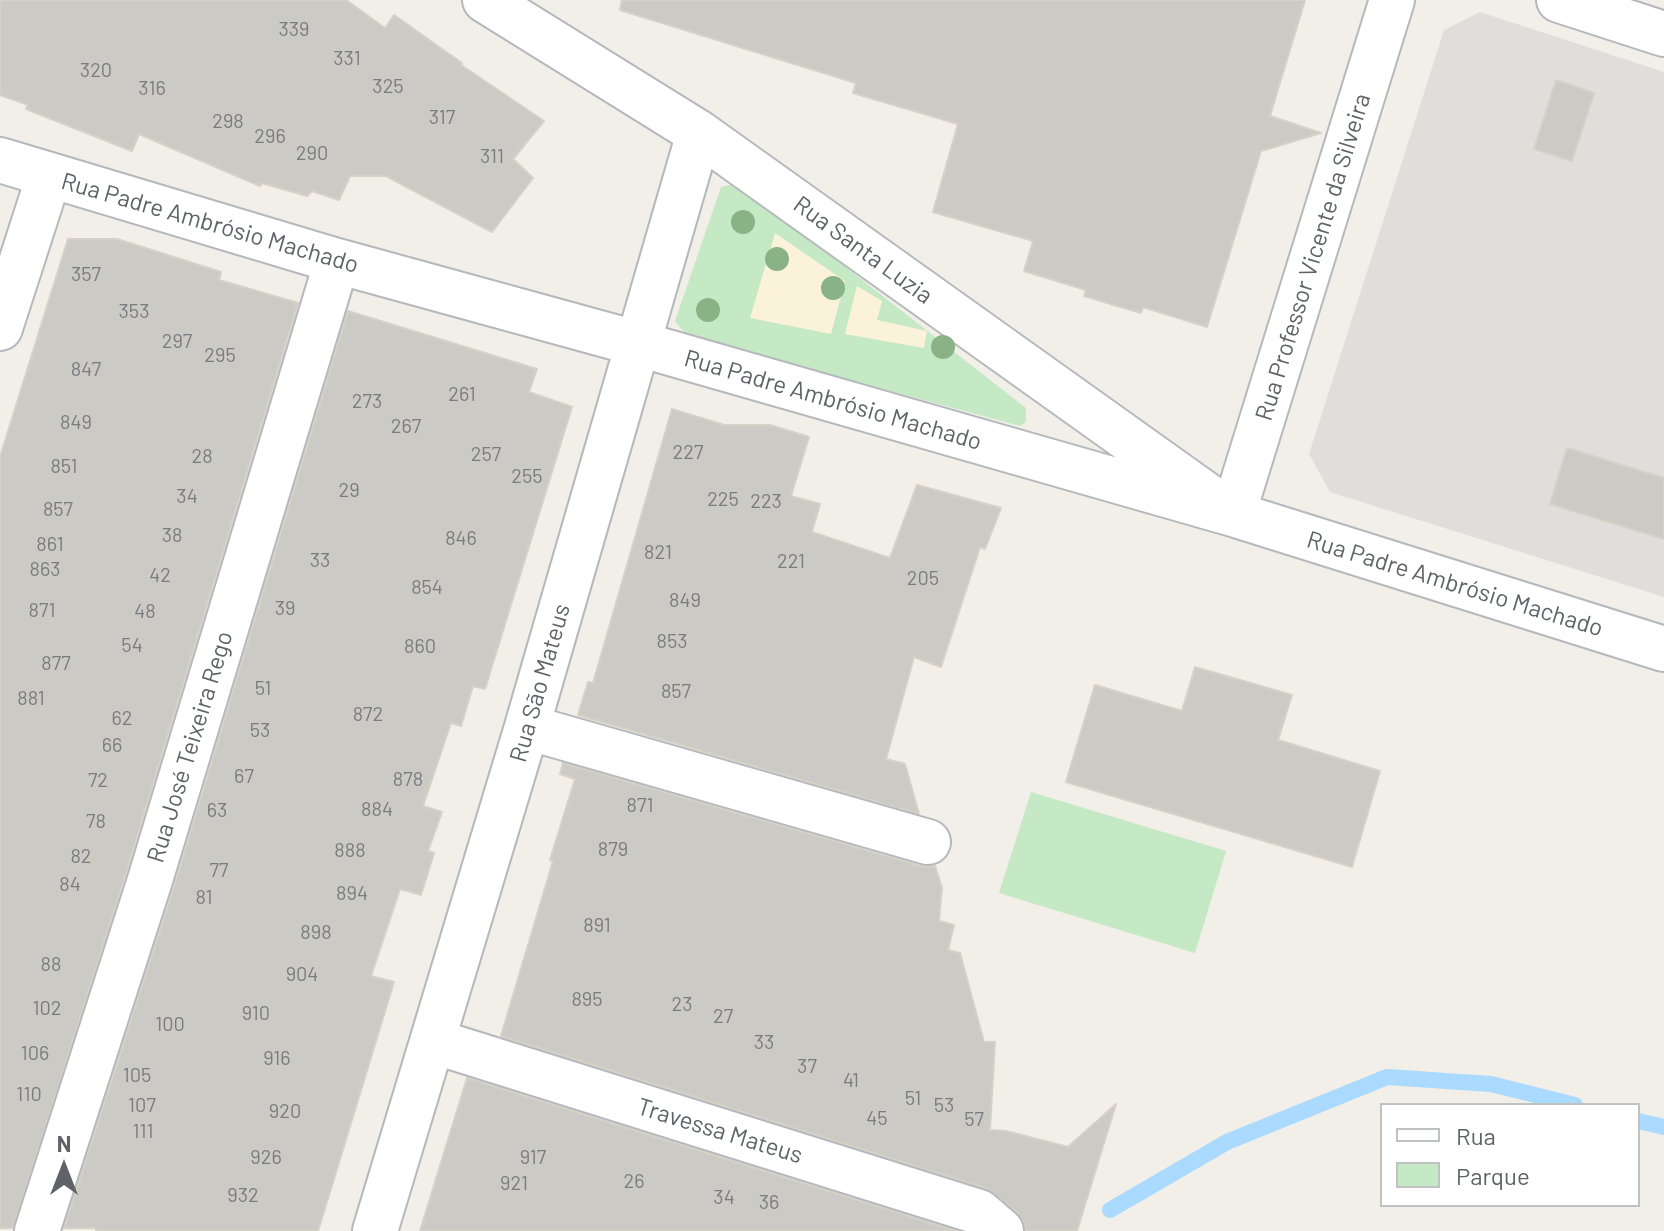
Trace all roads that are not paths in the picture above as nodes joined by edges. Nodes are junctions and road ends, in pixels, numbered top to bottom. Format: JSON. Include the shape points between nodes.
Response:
{"nodes":[{"id":1,"x":485,"y":0,"type":"edge"},
{"id":2,"x":1392,"y":0,"type":"edge"},
{"id":3,"x":1559,"y":0,"type":"edge"},
{"id":4,"x":1664,"y":34,"type":"edge"},
{"id":5,"x":699,"y":133,"type":"junction"},
{"id":6,"x":0,"y":160,"type":"edge"},
{"id":7,"x":49,"y":176,"type":"junction"},
{"id":8,"x":337,"y":261,"type":"junction"},
{"id":9,"x":0,"y":328,"type":"edge"},
{"id":10,"x":639,"y":344,"type":"junction"},
{"id":11,"x":1233,"y":514,"type":"junction"},
{"id":12,"x":1664,"y":649,"type":"edge"},
{"id":13,"x":527,"y":727,"type":"junction"},
{"id":14,"x":928,"y":842,"type":"dead end"},
{"id":15,"x":433,"y":1041,"type":"junction"},
{"id":16,"x":37,"y":1231,"type":"edge"},
{"id":17,"x":375,"y":1231,"type":"edge"},
{"id":18,"x":1001,"y":1231,"type":"edge"}],
"edges":[{"from":1,"to":5,"type":"street","name":"Rua Santa Luzia"},
{"from":2,"to":11,"type":"street","name":"Rua Professor Vicente da Silveira"},
{"from":3,"to":4,"type":"street"},
{"from":5,"to":10,"type":"street","name":"Rua São Mateus"},
{"from":5,"to":11,"type":"street","name":"Rua Santa Luzia"},
{"from":6,"to":7,"type":"street","name":"Rua Padre Ambrósio Machado"},
{"from":7,"to":8,"type":"street","name":"Rua Padre Ambrósio Machado"},
{"from":7,"to":9,"type":"street"},
{"from":8,"to":10,"type":"street","name":"Rua Padre Ambrósio Machado"},
{"from":8,"to":16,"type":"street","name":"Rua José Teixeira Rego","via":[[150,880]]},
{"from":10,"to":11,"type":"street","name":"Rua Padre Ambrósio Machado"},
{"from":10,"to":13,"type":"street","name":"Rua São Mateus"},
{"from":11,"to":12,"type":"street","name":"Rua Padre Ambrósio Machado"},
{"from":13,"to":14,"type":"street"},
{"from":13,"to":15,"type":"street","name":"Rua São Mateus"},
{"from":15,"to":17,"type":"street","name":"Rua São Mateus"},
{"from":15,"to":18,"type":"street","name":"Travessa Mateus","via":[[979,1212]]}]}
